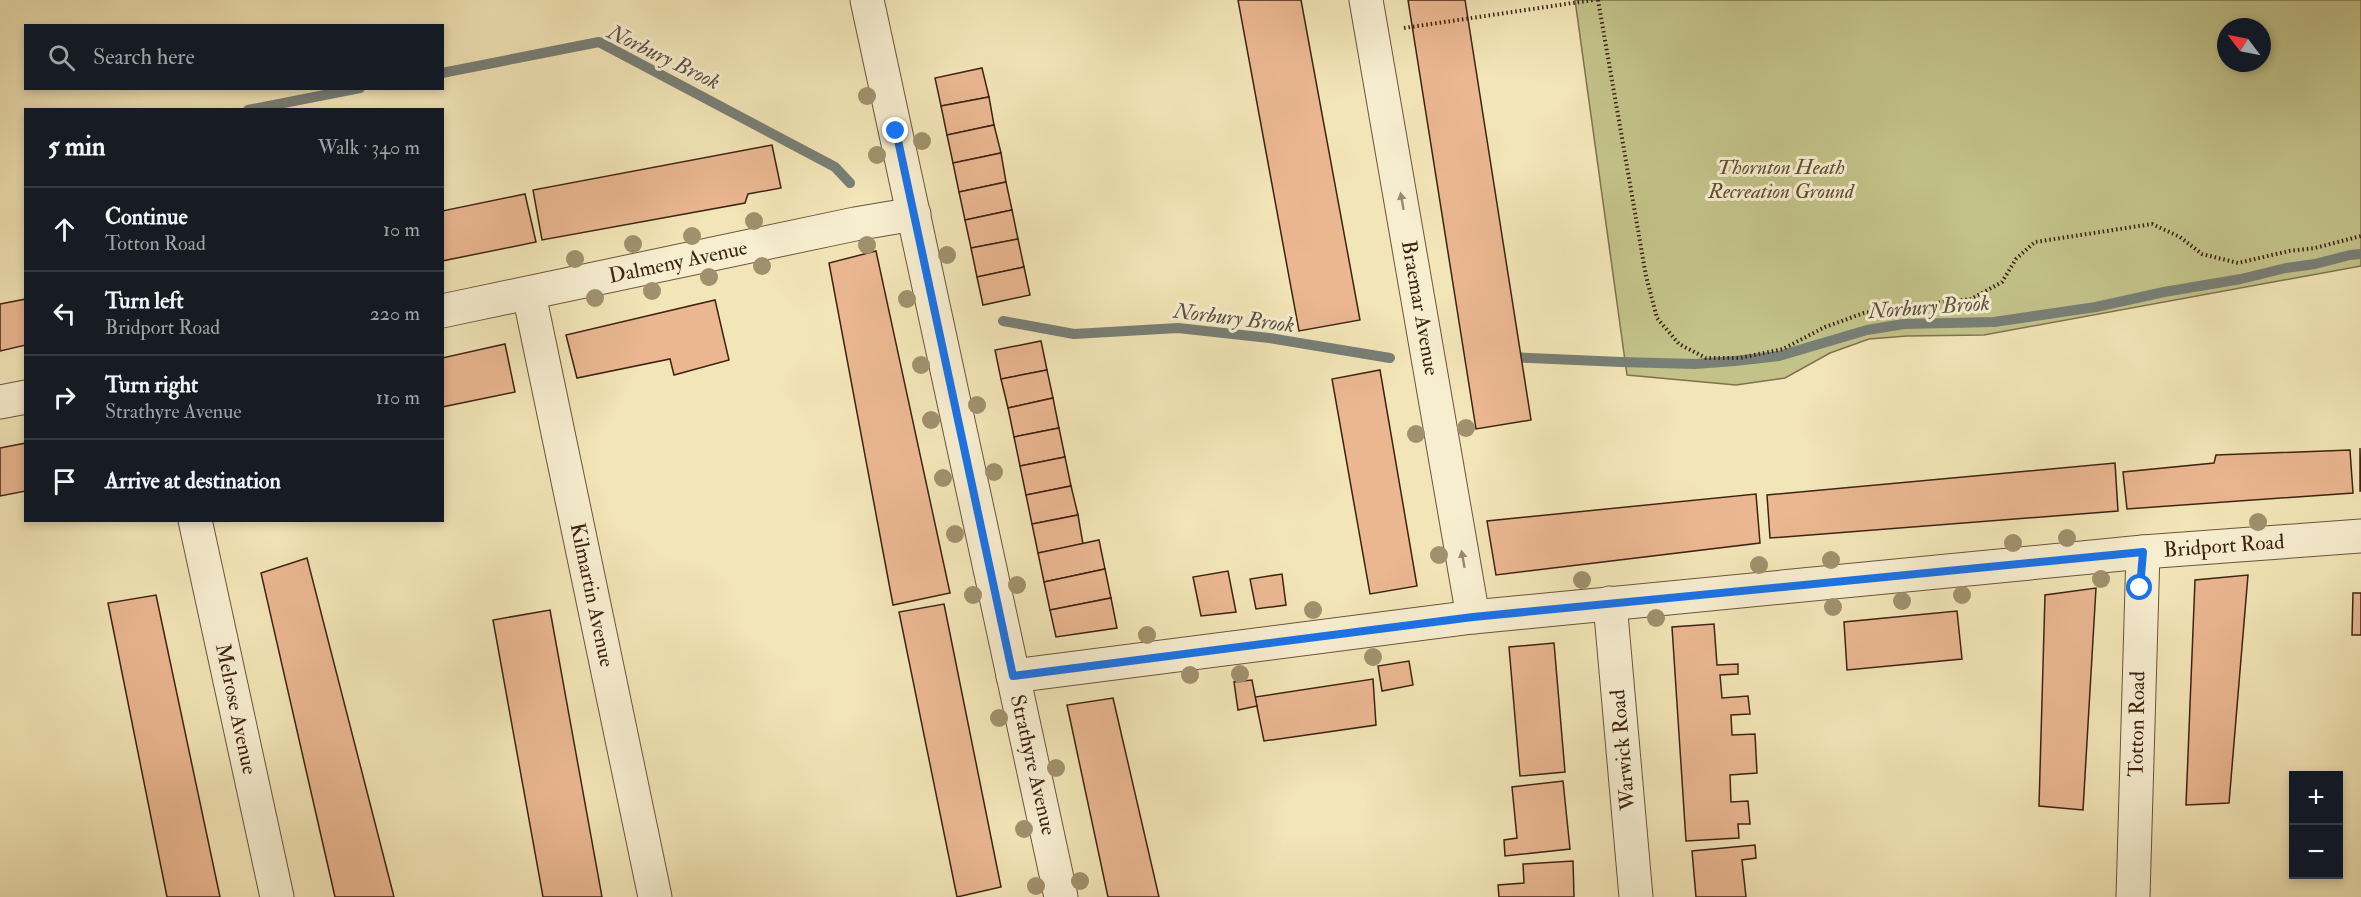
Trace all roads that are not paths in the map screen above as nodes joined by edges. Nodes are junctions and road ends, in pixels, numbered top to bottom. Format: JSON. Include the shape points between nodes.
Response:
{"nodes":[{"id":1,"x":867,"y":0,"type":"edge"},
{"id":2,"x":1366,"y":0,"type":"edge"},
{"id":3,"x":914,"y":214,"type":"junction"},
{"id":4,"x":529,"y":294,"type":"junction"},
{"id":5,"x":444,"y":311,"type":"edge"},
{"id":6,"x":24,"y":397,"type":"edge"},
{"id":7,"x":0,"y":402,"type":"edge"},
{"id":8,"x":195,"y":522,"type":"edge"},
{"id":9,"x":2361,"y":536,"type":"edge"},
{"id":10,"x":2143,"y":552,"type":"junction"},
{"id":11,"x":1610,"y":603,"type":"junction"},
{"id":12,"x":1473,"y":617,"type":"junction"},
{"id":13,"x":1013,"y":676,"type":"junction"},
{"id":14,"x":277,"y":897,"type":"edge"},
{"id":15,"x":655,"y":897,"type":"edge"},
{"id":16,"x":1061,"y":897,"type":"edge"},
{"id":17,"x":1636,"y":897,"type":"edge"},
{"id":18,"x":2133,"y":897,"type":"edge"}],
"edges":[{"from":1,"to":3,"type":"street","name":"Strathyre Avenue"},
{"from":12,"to":2,"type":"street","name":"Braemar Avenue","one_way":true},
{"from":3,"to":4,"type":"street","name":"Dalmeny Avenue"},
{"from":3,"to":13,"type":"street","name":"Strathyre Avenue"},
{"from":4,"to":5,"type":"street","name":"Dalmeny Avenue"},
{"from":4,"to":15,"type":"street","name":"Kilmartin Avenue"},
{"from":6,"to":7,"type":"street"},
{"from":8,"to":14,"type":"street","name":"Melrose Avenue"},
{"from":9,"to":10,"type":"street","name":"Bridport Road"},
{"from":10,"to":11,"type":"street","name":"Bridport Road"},
{"from":10,"to":18,"type":"street","name":"Totton Road"},
{"from":11,"to":12,"type":"street","name":"Bridport Road"},
{"from":11,"to":17,"type":"street","name":"Warwick Road"},
{"from":12,"to":13,"type":"street","name":"Bridport Road"},
{"from":13,"to":16,"type":"street","name":"Strathyre Avenue"}]}
